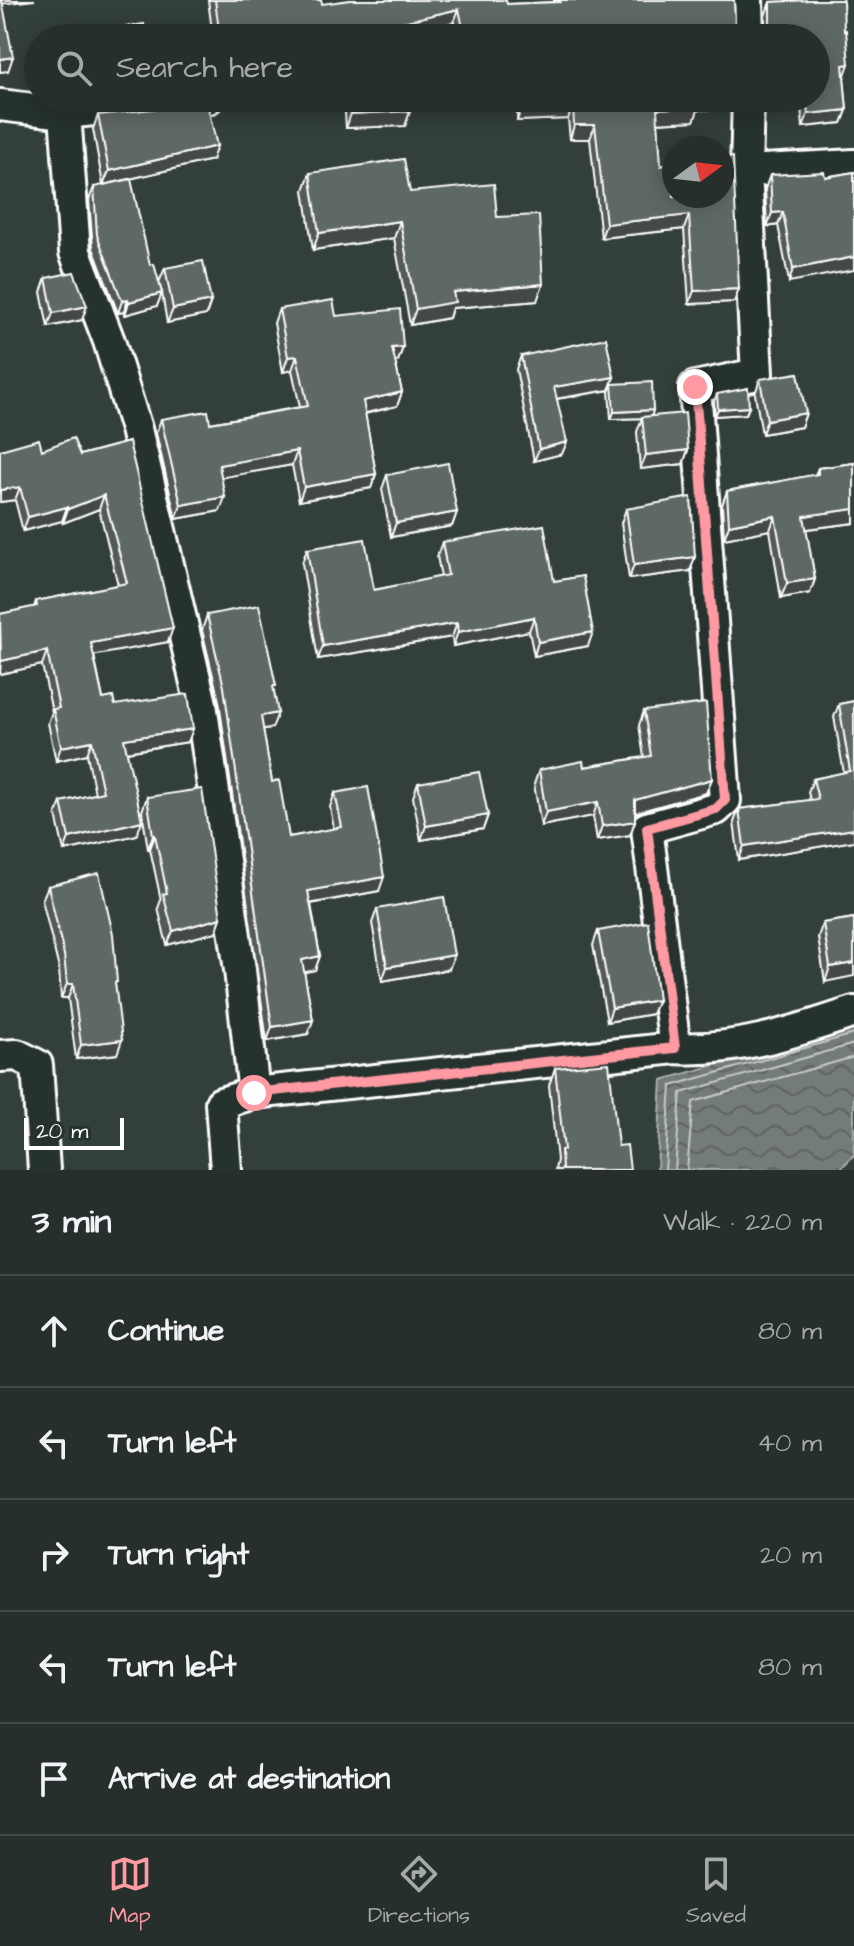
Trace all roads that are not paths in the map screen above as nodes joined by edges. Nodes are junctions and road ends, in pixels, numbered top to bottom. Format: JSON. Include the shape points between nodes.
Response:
{"nodes":[{"id":1,"x":747,"y":0,"type":"edge"},
{"id":2,"x":748,"y":24,"type":"edge"},
{"id":3,"x":0,"y":105,"type":"edge"},
{"id":4,"x":24,"y":108,"type":"edge"},
{"id":5,"x":57,"y":112,"type":"edge"},
{"id":6,"x":75,"y":112,"type":"edge"},
{"id":7,"x":748,"y":112,"type":"edge"},
{"id":8,"x":65,"y":113,"type":"junction"},
{"id":9,"x":854,"y":165,"type":"edge"},
{"id":10,"x":746,"y":171,"type":"junction"},
{"id":11,"x":854,"y":1012,"type":"edge"},
{"id":12,"x":675,"y":1048,"type":"junction"},
{"id":13,"x":0,"y":1056,"type":"edge"},
{"id":14,"x":254,"y":1093,"type":"junction"},
{"id":15,"x":44,"y":1170,"type":"edge"},
{"id":16,"x":226,"y":1170,"type":"edge"}],
"edges":[{"from":1,"to":2,"type":"street"},
{"from":3,"to":4,"type":"street"},
{"from":5,"to":8,"type":"street"},
{"from":6,"to":8,"type":"street"},
{"from":7,"to":10,"type":"street"},
{"from":8,"to":14,"type":"street","via":[[75,252],[136,429],[201,704]]},
{"from":9,"to":10,"type":"street"},
{"from":10,"to":12,"type":"street","via":[[757,374],[695,387],[725,800],[716,809],[647,828]]},
{"from":11,"to":12,"type":"street","via":[[791,1033],[702,1050]]},
{"from":12,"to":14,"type":"street"},
{"from":13,"to":15,"type":"street","via":[[17,1055],[37,1065]]},
{"from":14,"to":16,"type":"street","via":[[221,1103]]}]}
